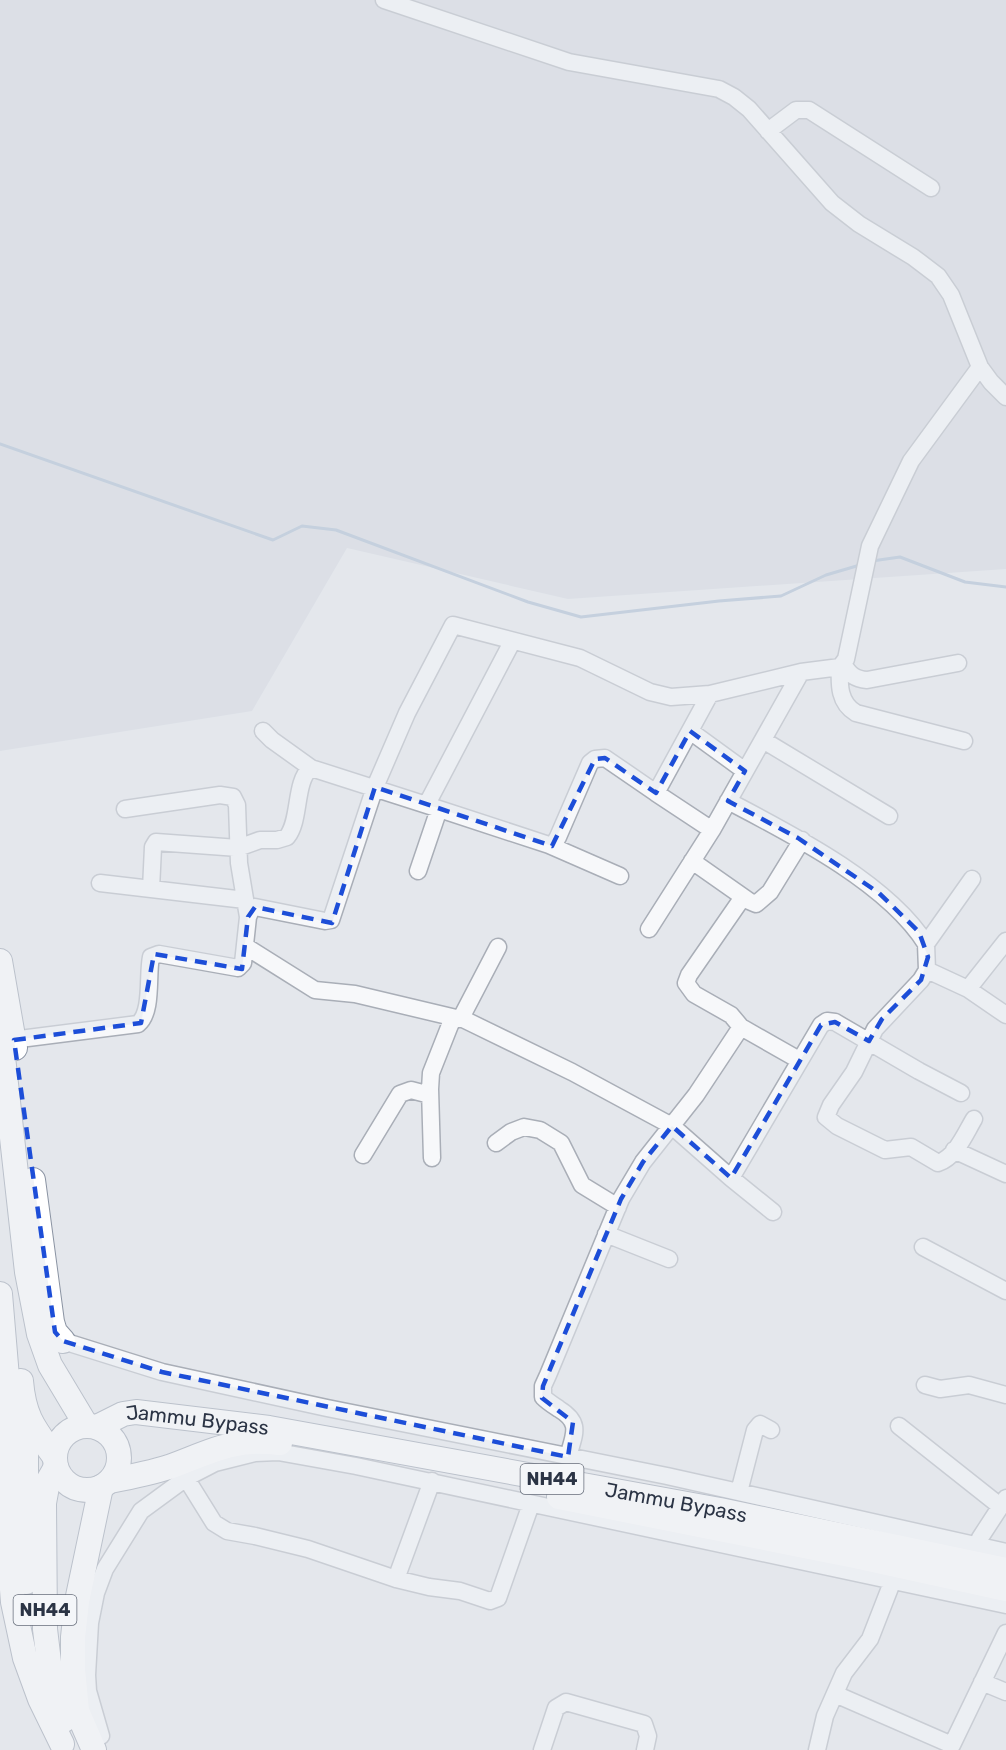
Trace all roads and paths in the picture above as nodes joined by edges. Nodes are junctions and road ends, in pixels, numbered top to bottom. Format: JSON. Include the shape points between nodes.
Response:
{"nodes":[{"id":1,"x":384,"y":0,"type":"edge"},
{"id":2,"x":768,"y":131,"type":"junction"},
{"id":3,"x":931,"y":188,"type":"dead end"},
{"id":4,"x":980,"y":367,"type":"junction"},
{"id":5,"x":1006,"y":397,"type":"edge"},
{"id":6,"x":512,"y":642,"type":"junction"},
{"id":7,"x":958,"y":663,"type":"dead end"},
{"id":8,"x":841,"y":666,"type":"junction"},
{"id":9,"x":801,"y":672,"type":"junction"},
{"id":10,"x":710,"y":694,"type":"junction"},
{"id":11,"x":263,"y":731,"type":"dead end"},
{"id":12,"x":690,"y":731,"type":"junction"},
{"id":13,"x":763,"y":740,"type":"junction"},
{"id":14,"x":964,"y":741,"type":"dead end"},
{"id":15,"x":311,"y":768,"type":"junction"},
{"id":16,"x":745,"y":771,"type":"junction"},
{"id":17,"x":375,"y":787,"type":"junction"},
{"id":18,"x":656,"y":793,"type":"junction"},
{"id":19,"x":728,"y":801,"type":"junction"},
{"id":20,"x":433,"y":807,"type":"junction"},
{"id":21,"x":125,"y":809,"type":"dead end"},
{"id":22,"x":889,"y":816,"type":"dead end"},
{"id":23,"x":712,"y":831,"type":"junction"},
{"id":24,"x":802,"y":840,"type":"junction"},
{"id":25,"x":549,"y":845,"type":"junction"},
{"id":26,"x":238,"y":848,"type":"junction"},
{"id":27,"x":692,"y":861,"type":"junction"},
{"id":28,"x":418,"y":871,"type":"dead end"},
{"id":29,"x":620,"y":876,"type":"dead end"},
{"id":30,"x":972,"y":879,"type":"dead end"},
{"id":31,"x":100,"y":883,"type":"dead end"},
{"id":32,"x":151,"y":889,"type":"junction"},
{"id":33,"x":744,"y":897,"type":"junction"},
{"id":34,"x":247,"y":908,"type":"junction"},
{"id":35,"x":649,"y":929,"type":"dead end"},
{"id":36,"x":1006,"y":941,"type":"edge"},
{"id":37,"x":926,"y":944,"type":"junction"},
{"id":38,"x":245,"y":946,"type":"junction"},
{"id":39,"x":498,"y":947,"type":"dead end"},
{"id":40,"x":0,"y":961,"type":"edge"},
{"id":41,"x":927,"y":970,"type":"junction"},
{"id":42,"x":968,"y":989,"type":"junction"},
{"id":43,"x":1006,"y":1015,"type":"edge"},
{"id":44,"x":459,"y":1018,"type":"junction"},
{"id":45,"x":741,"y":1027,"type":"junction"},
{"id":46,"x":6,"y":1037,"type":"edge"},
{"id":47,"x":869,"y":1041,"type":"junction"},
{"id":48,"x":799,"y":1060,"type":"junction"},
{"id":49,"x":4,"y":1092,"type":"edge"},
{"id":50,"x":961,"y":1093,"type":"dead end"},
{"id":51,"x":430,"y":1095,"type":"junction"},
{"id":52,"x":974,"y":1119,"type":"dead end"},
{"id":53,"x":672,"y":1126,"type":"junction"},
{"id":54,"x":496,"y":1143,"type":"dead end"},
{"id":55,"x":954,"y":1150,"type":"junction"},
{"id":56,"x":0,"y":1152,"type":"edge"},
{"id":57,"x":363,"y":1155,"type":"dead end"},
{"id":58,"x":432,"y":1158,"type":"dead end"},
{"id":59,"x":12,"y":1170,"type":"edge"},
{"id":60,"x":1006,"y":1174,"type":"edge"},
{"id":61,"x":731,"y":1178,"type":"junction"},
{"id":62,"x":618,"y":1207,"type":"junction"},
{"id":63,"x":773,"y":1212,"type":"dead end"},
{"id":64,"x":606,"y":1234,"type":"junction"},
{"id":65,"x":923,"y":1246,"type":"dead end"},
{"id":66,"x":669,"y":1259,"type":"dead end"},
{"id":67,"x":1006,"y":1291,"type":"edge"},
{"id":68,"x":0,"y":1294,"type":"edge"},
{"id":69,"x":63,"y":1341,"type":"joint"},
{"id":70,"x":925,"y":1385,"type":"dead end"},
{"id":71,"x":1006,"y":1395,"type":"edge"},
{"id":72,"x":26,"y":1412,"type":"junction"},
{"id":73,"x":91,"y":1426,"type":"junction"},
{"id":74,"x":899,"y":1426,"type":"dead end"},
{"id":75,"x":771,"y":1430,"type":"dead end"},
{"id":76,"x":11,"y":1446,"type":"edge"},
{"id":77,"x":568,"y":1456,"type":"junction"},
{"id":78,"x":55,"y":1462,"type":"junction"},
{"id":79,"x":186,"y":1478,"type":"junction"},
{"id":80,"x":432,"y":1481,"type":"junction"},
{"id":81,"x":106,"y":1484,"type":"junction"},
{"id":82,"x":739,"y":1492,"type":"junction"},
{"id":83,"x":1003,"y":1502,"type":"edge"},
{"id":84,"x":531,"y":1504,"type":"junction"},
{"id":85,"x":1006,"y":1544,"type":"edge"},
{"id":86,"x":976,"y":1549,"type":"junction"},
{"id":87,"x":1006,"y":1552,"type":"edge"},
{"id":88,"x":1006,"y":1570,"type":"edge"},
{"id":89,"x":396,"y":1580,"type":"junction"},
{"id":90,"x":893,"y":1580,"type":"junction"},
{"id":91,"x":1006,"y":1589,"type":"edge"},
{"id":92,"x":1006,"y":1605,"type":"edge"},
{"id":93,"x":1006,"y":1633,"type":"edge"},
{"id":94,"x":47,"y":1656,"type":"junction"},
{"id":95,"x":982,"y":1682,"type":"junction"},
{"id":96,"x":1006,"y":1692,"type":"edge"},
{"id":97,"x":835,"y":1694,"type":"junction"},
{"id":98,"x":69,"y":1711,"type":"junction"},
{"id":99,"x":100,"y":1745,"type":"edge"},
{"id":100,"x":67,"y":1748,"type":"edge"},
{"id":101,"x":950,"y":1748,"type":"edge"},
{"id":102,"x":542,"y":1750,"type":"edge"},
{"id":103,"x":645,"y":1750,"type":"edge"},
{"id":104,"x":816,"y":1750,"type":"edge"}],
"edges":[{"from":1,"to":2,"type":"street","via":[[569,62],[719,89],[734,96]]},
{"from":2,"to":3,"type":"street","via":[[796,110],[809,110]]},
{"from":2,"to":4,"type":"street","via":[[842,212],[938,276],[951,295]]},
{"from":4,"to":5,"type":"street"},
{"from":4,"to":8,"type":"street","via":[[911,460],[877,529]]},
{"from":6,"to":10,"type":"street","via":[[580,658],[660,695]]},
{"from":6,"to":17,"type":"street","via":[[453,625],[407,713]]},
{"from":6,"to":20,"type":"street"},
{"from":7,"to":8,"type":"street","via":[[867,680],[858,680]]},
{"from":8,"to":9,"type":"street"},
{"from":8,"to":14,"type":"street","via":[[841,695],[849,709]]},
{"from":9,"to":10,"type":"street"},
{"from":9,"to":13,"type":"street"},
{"from":10,"to":12,"type":"street"},
{"from":11,"to":15,"type":"street"},
{"from":12,"to":16,"type":"street"},
{"from":12,"to":18,"type":"street"},
{"from":13,"to":16,"type":"street"},
{"from":13,"to":22,"type":"street"},
{"from":15,"to":17,"type":"street"},
{"from":15,"to":26,"type":"street","via":[[304,776],[290,834],[283,839],[260,840]]},
{"from":16,"to":19,"type":"street"},
{"from":17,"to":20,"type":"street"},
{"from":17,"to":34,"type":"street","via":[[331,920]]},
{"from":18,"to":23,"type":"street"},
{"from":18,"to":25,"type":"street","via":[[605,758],[595,759],[558,837]]},
{"from":19,"to":23,"type":"street"},
{"from":19,"to":24,"type":"street"},
{"from":20,"to":25,"type":"street"},
{"from":20,"to":28,"type":"street"},
{"from":21,"to":26,"type":"street","via":[[233,796],[237,805]]},
{"from":23,"to":27,"type":"street"},
{"from":24,"to":33,"type":"street","via":[[762,900],[753,903]]},
{"from":24,"to":37,"type":"street","via":[[879,893]]},
{"from":25,"to":29,"type":"street"},
{"from":26,"to":32,"type":"street","via":[[156,842]]},
{"from":26,"to":34,"type":"street"},
{"from":27,"to":33,"type":"street"},
{"from":27,"to":35,"type":"street"},
{"from":30,"to":37,"type":"street"},
{"from":31,"to":32,"type":"street"},
{"from":32,"to":34,"type":"street"},
{"from":33,"to":45,"type":"street","via":[[687,983],[694,994],[731,1015]]},
{"from":34,"to":38,"type":"street"},
{"from":36,"to":42,"type":"street"},
{"from":37,"to":41,"type":"street"},
{"from":38,"to":44,"type":"street","via":[[315,990],[355,994]]},
{"from":38,"to":46,"type":"street","via":[[243,963],[238,968],[154,954],[145,1015],[138,1024]]},
{"from":39,"to":44,"type":"street"},
{"from":40,"to":46,"type":"highway"},
{"from":41,"to":42,"type":"street"},
{"from":41,"to":47,"type":"street","via":[[882,1020]]},
{"from":42,"to":43,"type":"street"},
{"from":44,"to":51,"type":"street","via":[[450,1025],[434,1063]]},
{"from":44,"to":53,"type":"street"},
{"from":45,"to":48,"type":"street"},
{"from":45,"to":53,"type":"street"},
{"from":46,"to":49,"type":"highway"},
{"from":46,"to":59,"type":"highway","via":[[18,1084]]},
{"from":47,"to":48,"type":"street","via":[[827,1021]]},
{"from":47,"to":50,"type":"street"},
{"from":47,"to":55,"type":"street","via":[[826,1114],[829,1121],[885,1150],[911,1147],[938,1163]]},
{"from":48,"to":61,"type":"street"},
{"from":49,"to":59,"type":"highway"},
{"from":51,"to":57,"type":"street","via":[[411,1090],[400,1094]]},
{"from":51,"to":58,"type":"street"},
{"from":52,"to":55,"type":"street"},
{"from":53,"to":61,"type":"street"},
{"from":53,"to":62,"type":"street","via":[[643,1162]]},
{"from":54,"to":62,"type":"street","via":[[524,1126],[540,1130],[561,1143],[582,1185]]},
{"from":55,"to":60,"type":"street"},
{"from":56,"to":59,"type":"highway"},
{"from":59,"to":69,"type":"highway","via":[[42,1236],[52,1322]]},
{"from":59,"to":72,"type":"highway","via":[[22,1396]]},
{"from":59,"to":73,"type":"highway","via":[[39,1334],[50,1365]]},
{"from":61,"to":63,"type":"street"},
{"from":62,"to":64,"type":"street"},
{"from":64,"to":66,"type":"street"},
{"from":64,"to":77,"type":"street","via":[[543,1386],[543,1397],[567,1413],[573,1422]]},
{"from":65,"to":67,"type":"street"},
{"from":68,"to":76,"type":"highway"},
{"from":69,"to":77,"type":"street","via":[[162,1372]]},
{"from":70,"to":71,"type":"street","via":[[940,1389],[969,1385]]},
{"from":72,"to":76,"type":"highway"},
{"from":72,"to":78,"type":"highway"},
{"from":73,"to":78,"type":"highway","number":"NH44","via":[[70,1430],[62,1436]]},
{"from":73,"to":81,"type":"highway","number":"NH44","via":[[107,1432],[119,1450],[117,1472]]},
{"from":73,"to":86,"type":"highway","name":"Jammu Bypass","number":"NH44","via":[[135,1412],[269,1428],[720,1510]]},
{"from":74,"to":83,"type":"street"},
{"from":75,"to":82,"type":"street","via":[[760,1424],[755,1430]]},
{"from":76,"to":78,"type":"street"},
{"from":76,"to":94,"type":"highway","via":[[26,1590],[31,1619]]},
{"from":76,"to":100,"type":"highway","via":[[9,1552],[13,1602],[25,1658],[40,1699]]},
{"from":77,"to":82,"type":"street"},
{"from":78,"to":81,"type":"highway","number":"NH44","via":[[61,1477],[79,1490]]},
{"from":78,"to":94,"type":"highway","number":"NH44","via":[[46,1491],[43,1522]]},
{"from":79,"to":80,"type":"street","via":[[215,1463],[278,1452]]},
{"from":79,"to":89,"type":"street","via":[[219,1527],[308,1549]]},
{"from":79,"to":99,"type":"street","via":[[141,1511],[105,1569],[96,1593],[87,1675]]},
{"from":80,"to":84,"type":"street"},
{"from":80,"to":89,"type":"street"},
{"from":81,"to":91,"type":"highway","name":"Jammu Bypass","number":"NH44","via":[[230,1444],[268,1442],[363,1457]]},
{"from":81,"to":98,"type":"highway","number":"NH44","via":[[77,1601]]},
{"from":82,"to":86,"type":"street"},
{"from":83,"to":86,"type":"street"},
{"from":84,"to":89,"type":"street","via":[[495,1600]]},
{"from":84,"to":90,"type":"street"},
{"from":85,"to":86,"type":"street"},
{"from":86,"to":87,"type":"street"},
{"from":86,"to":88,"type":"highway","name":"Jammu Bypass","number":"NH44"},
{"from":90,"to":92,"type":"street"},
{"from":90,"to":97,"type":"street","via":[[870,1639],[844,1673]]},
{"from":93,"to":95,"type":"street"},
{"from":94,"to":98,"type":"highway","number":"NH44","via":[[51,1679]]},
{"from":95,"to":96,"type":"street"},
{"from":95,"to":101,"type":"street"},
{"from":97,"to":101,"type":"street"},
{"from":97,"to":104,"type":"street"},
{"from":98,"to":99,"type":"highway","number":"NH44"},
{"from":98,"to":100,"type":"highway","number":"NH44"},
{"from":102,"to":103,"type":"street","via":[[555,1708],[566,1702],[639,1721],[647,1729]]}]}
